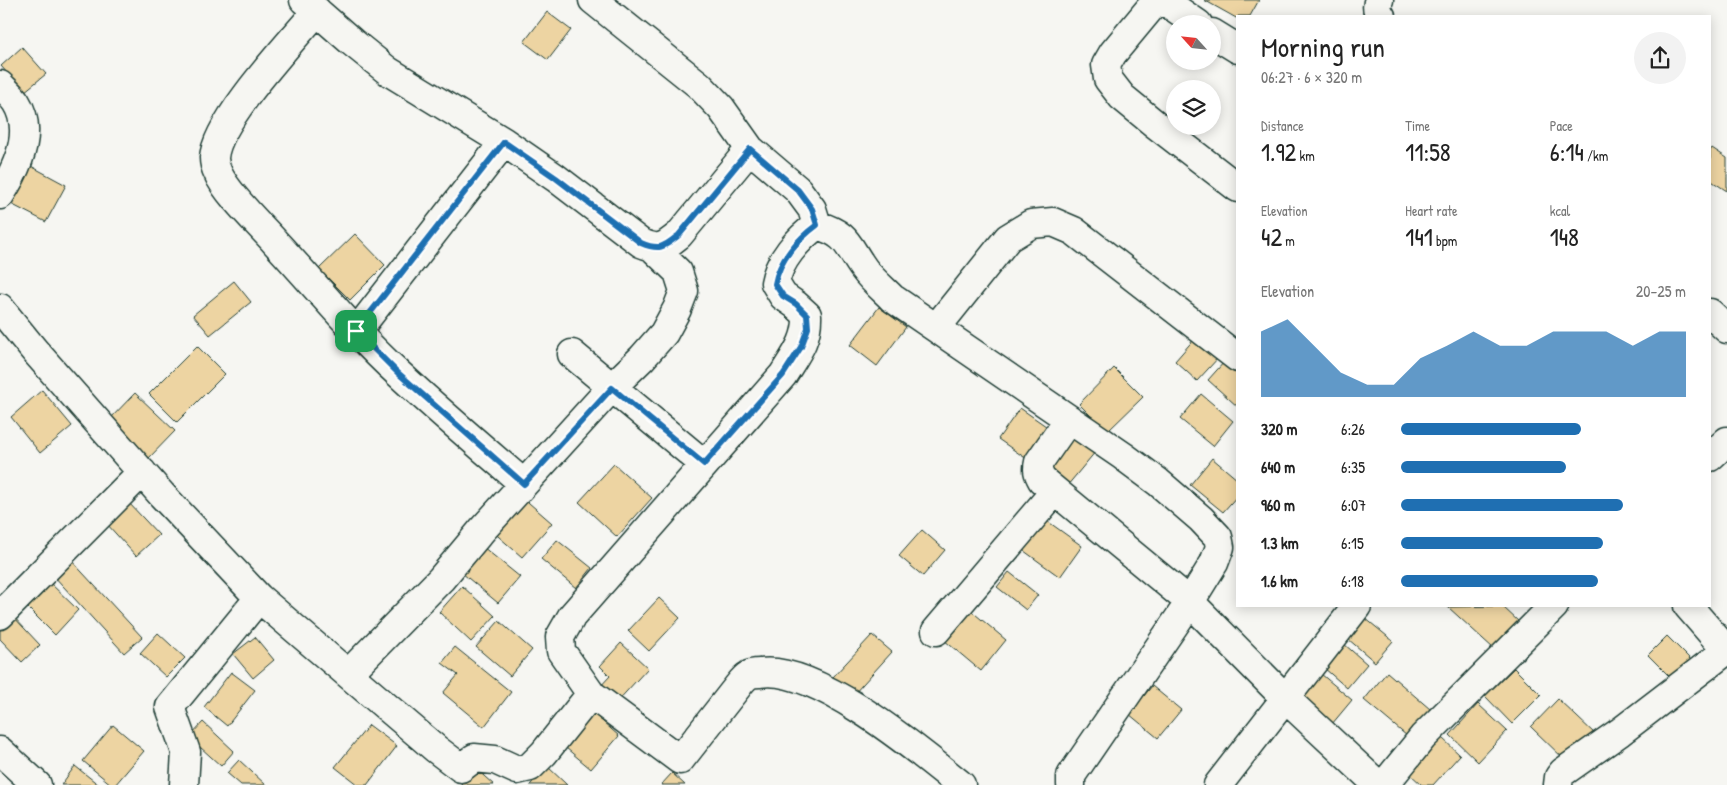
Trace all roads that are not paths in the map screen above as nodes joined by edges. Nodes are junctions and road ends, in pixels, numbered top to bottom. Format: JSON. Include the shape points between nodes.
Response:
{"nodes":[{"id":1,"x":593,"y":0,"type":"edge"},
{"id":2,"x":1157,"y":0,"type":"edge"},
{"id":3,"x":1163,"y":0,"type":"edge"},
{"id":4,"x":1379,"y":0,"type":"edge"},
{"id":5,"x":311,"y":6,"type":"edge"},
{"id":6,"x":1185,"y":15,"type":"edge"},
{"id":7,"x":1380,"y":15,"type":"edge"},
{"id":8,"x":1221,"y":39,"type":"edge"},
{"id":9,"x":1236,"y":49,"type":"edge"},
{"id":10,"x":0,"y":85,"type":"edge"},
{"id":11,"x":504,"y":142,"type":"junction"},
{"id":12,"x":750,"y":149,"type":"junction"},
{"id":13,"x":1236,"y":186,"type":"edge"},
{"id":14,"x":0,"y":195,"type":"edge"},
{"id":15,"x":817,"y":225,"type":"junction"},
{"id":16,"x":653,"y":248,"type":"junction"},
{"id":17,"x":0,"y":308,"type":"edge"},
{"id":18,"x":1711,"y":314,"type":"edge"},
{"id":19,"x":936,"y":328,"type":"junction"},
{"id":20,"x":1727,"y":329,"type":"edge"},
{"id":21,"x":356,"y":331,"type":"junction"},
{"id":22,"x":572,"y":354,"type":"dead end"},
{"id":23,"x":1236,"y":355,"type":"edge"},
{"id":24,"x":612,"y":388,"type":"junction"},
{"id":25,"x":1069,"y":419,"type":"junction"},
{"id":26,"x":704,"y":464,"type":"junction"},
{"id":27,"x":142,"y":472,"type":"junction"},
{"id":28,"x":524,"y":484,"type":"junction"},
{"id":29,"x":1055,"y":492,"type":"junction"},
{"id":30,"x":259,"y":598,"type":"junction"},
{"id":31,"x":1190,"y":602,"type":"junction"},
{"id":32,"x":1356,"y":607,"type":"edge"},
{"id":33,"x":1553,"y":607,"type":"edge"},
{"id":34,"x":1689,"y":607,"type":"edge"},
{"id":35,"x":0,"y":616,"type":"edge"},
{"id":36,"x":936,"y":631,"type":"dead end"},
{"id":37,"x":1727,"y":651,"type":"edge"},
{"id":38,"x":348,"y":674,"type":"junction"},
{"id":39,"x":591,"y":694,"type":"junction"},
{"id":40,"x":1285,"y":698,"type":"junction"},
{"id":41,"x":0,"y":751,"type":"edge"},
{"id":42,"x":455,"y":776,"type":"edge"},
{"id":43,"x":37,"y":785,"type":"edge"},
{"id":44,"x":184,"y":785,"type":"edge"},
{"id":45,"x":961,"y":785,"type":"edge"},
{"id":46,"x":1071,"y":785,"type":"edge"},
{"id":47,"x":1218,"y":785,"type":"edge"},
{"id":48,"x":1378,"y":785,"type":"edge"},
{"id":49,"x":1384,"y":785,"type":"edge"},
{"id":50,"x":1558,"y":785,"type":"edge"}],
"edges":[{"from":1,"to":12,"type":"street","via":[[699,85],[721,108]]},
{"from":2,"to":13,"type":"street","via":[[1113,53],[1106,65],[1108,79],[1154,124]]},
{"from":3,"to":6,"type":"street"},
{"from":4,"to":7,"type":"street"},
{"from":5,"to":11,"type":"street","via":[[388,71]]},
{"from":5,"to":21,"type":"street","via":[[217,142],[214,159],[229,190]]},
{"from":8,"to":9,"type":"street"},
{"from":10,"to":14,"type":"street","via":[[16,103],[23,121],[24,140],[19,160]]},
{"from":11,"to":16,"type":"street","via":[[641,243]]},
{"from":11,"to":21,"type":"street"},
{"from":12,"to":15,"type":"street","via":[[798,190],[812,209]]},
{"from":12,"to":16,"type":"street","via":[[679,235],[666,245]]},
{"from":15,"to":19,"type":"street","via":[[843,236],[865,271],[892,298]]},
{"from":15,"to":26,"type":"street","via":[[787,256],[778,270],[775,284],[783,296],[807,315],[808,328],[801,347],[783,375]]},
{"from":16,"to":24,"type":"street","via":[[678,272],[684,291],[664,333]]},
{"from":17,"to":27,"type":"street"},
{"from":18,"to":20,"type":"street"},
{"from":19,"to":23,"type":"street","via":[[1008,238],[1031,224],[1053,222],[1074,231]]},
{"from":19,"to":25,"type":"street"},
{"from":21,"to":28,"type":"street","via":[[398,373]]},
{"from":22,"to":24,"type":"street"},
{"from":24,"to":26,"type":"street"},
{"from":24,"to":28,"type":"street"},
{"from":25,"to":29,"type":"street","via":[[1037,469],[1042,480]]},
{"from":25,"to":31,"type":"street","via":[[1158,482],[1218,537],[1220,547],[1214,562]]},
{"from":26,"to":39,"type":"street","via":[[572,616],[560,637],[561,651]]},
{"from":27,"to":30,"type":"street"},
{"from":27,"to":35,"type":"street"},
{"from":28,"to":38,"type":"street","via":[[441,579]]},
{"from":29,"to":31,"type":"street"},
{"from":29,"to":36,"type":"street"},
{"from":30,"to":38,"type":"street"},
{"from":30,"to":44,"type":"street","via":[[170,707],[186,752]]},
{"from":31,"to":40,"type":"street"},
{"from":31,"to":46,"type":"street","via":[[1071,776]]},
{"from":32,"to":40,"type":"street"},
{"from":33,"to":49,"type":"street","via":[[1423,737]]},
{"from":34,"to":37,"type":"street"},
{"from":37,"to":50,"type":"street","via":[[1563,772]]},
{"from":38,"to":42,"type":"street","via":[[436,749]]},
{"from":39,"to":42,"type":"street","via":[[530,767],[516,770],[495,760],[474,758]]},
{"from":39,"to":45,"type":"street","via":[[680,760],[749,675],[769,672],[796,676],[832,692],[900,736]]},
{"from":40,"to":47,"type":"street"},
{"from":40,"to":48,"type":"street"},
{"from":41,"to":43,"type":"street"}]}
